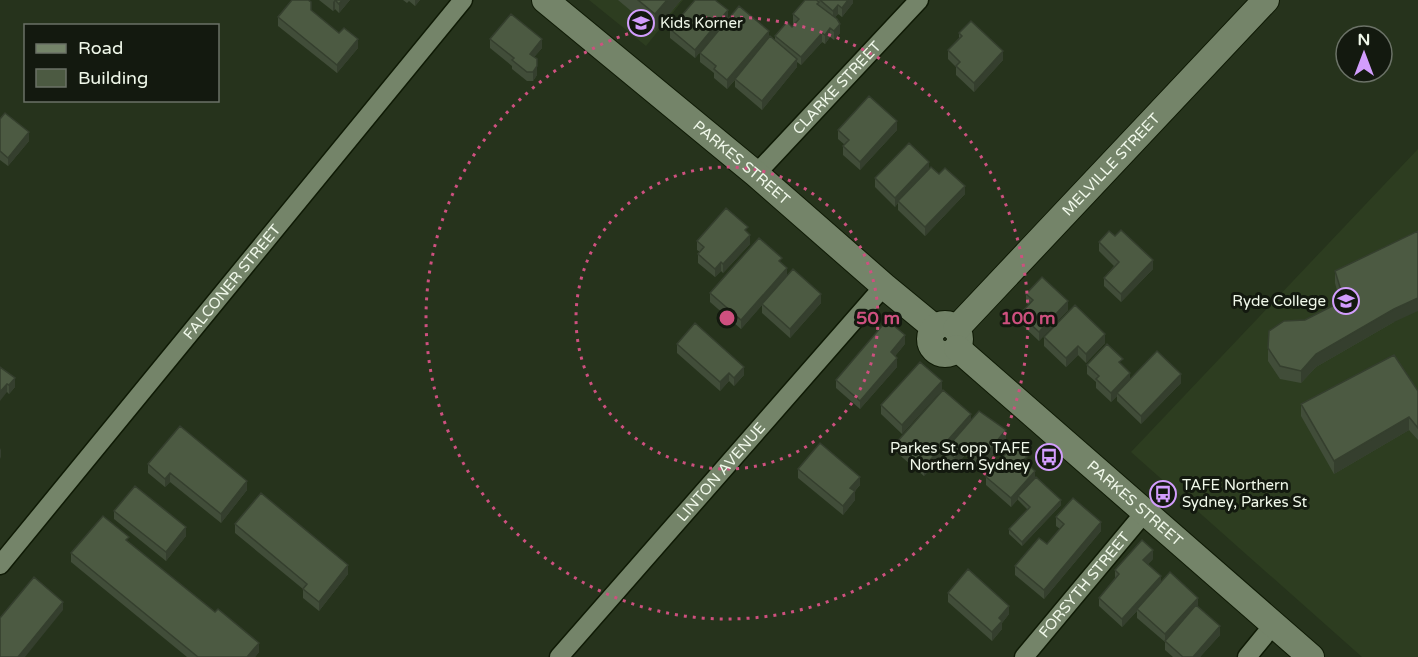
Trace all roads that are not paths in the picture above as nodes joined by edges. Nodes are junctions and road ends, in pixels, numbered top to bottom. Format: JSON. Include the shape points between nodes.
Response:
{"nodes":[{"id":1,"x":463,"y":0,"type":"edge"},
{"id":2,"x":545,"y":0,"type":"edge"},
{"id":3,"x":919,"y":0,"type":"edge"},
{"id":4,"x":1266,"y":0,"type":"edge"},
{"id":5,"x":756,"y":174,"type":"junction"},
{"id":6,"x":884,"y":286,"type":"junction"},
{"id":7,"x":949,"y":335,"type":"junction"},
{"id":8,"x":1145,"y":512,"type":"junction"},
{"id":9,"x":0,"y":565,"type":"edge"},
{"id":10,"x":1274,"y":624,"type":"junction"},
{"id":11,"x":559,"y":657,"type":"edge"},
{"id":12,"x":1024,"y":657,"type":"edge"},
{"id":13,"x":1247,"y":657,"type":"edge"},
{"id":14,"x":1311,"y":657,"type":"edge"}],
"edges":[{"from":1,"to":9,"type":"street","name":"FALCONER STREET"},
{"from":2,"to":5,"type":"street","name":"PARKES STREET"},
{"from":3,"to":5,"type":"street","name":"CLARKE STREET"},
{"from":4,"to":7,"type":"street","name":"MELVILLE STREET"},
{"from":5,"to":6,"type":"street","name":"PARKES STREET"},
{"from":6,"to":7,"type":"street","name":"PARKES STREET"},
{"from":6,"to":11,"type":"street","name":"LINTON AVENUE"},
{"from":7,"to":8,"type":"street","name":"PARKES STREET"},
{"from":8,"to":10,"type":"street","name":"PARKES STREET"},
{"from":8,"to":12,"type":"street","name":"FORSYTH STREET"},
{"from":10,"to":13,"type":"street"},
{"from":10,"to":14,"type":"street","name":"PARKES STREET"}]}
